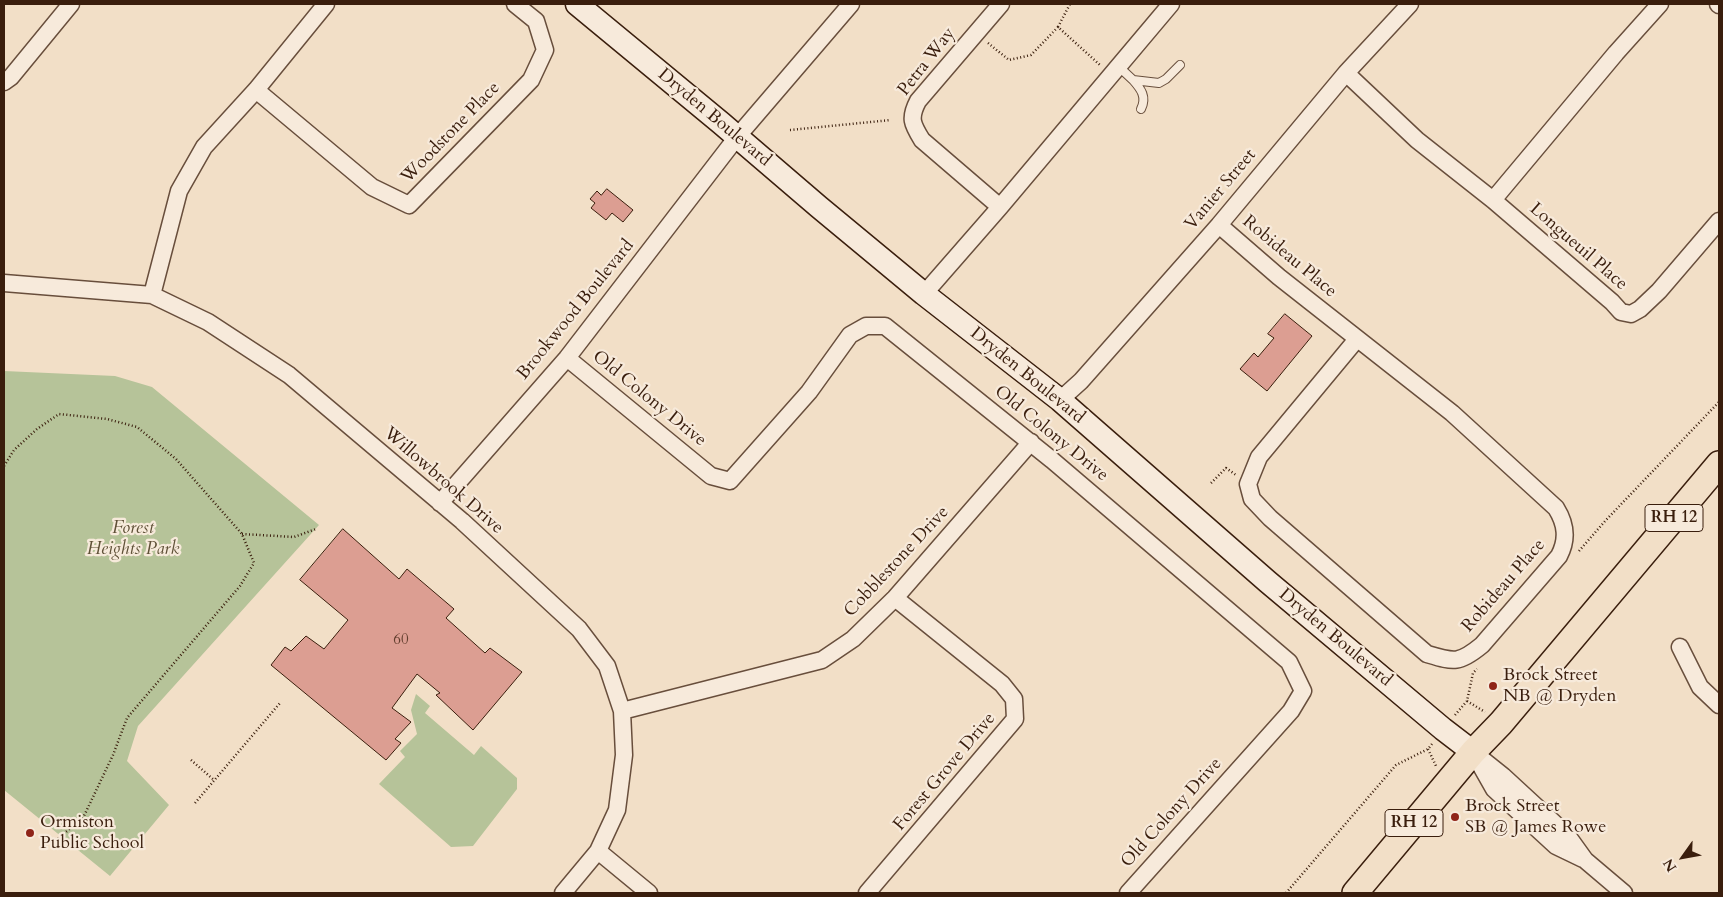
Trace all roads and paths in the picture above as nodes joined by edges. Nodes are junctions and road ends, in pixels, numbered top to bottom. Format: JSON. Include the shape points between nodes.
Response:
{"nodes":[{"id":1,"x":71,"y":4,"type":"edge"},
{"id":2,"x":326,"y":4,"type":"edge"},
{"id":3,"x":515,"y":4,"type":"edge"},
{"id":4,"x":578,"y":4,"type":"edge"},
{"id":5,"x":851,"y":4,"type":"edge"},
{"id":6,"x":1001,"y":4,"type":"edge"},
{"id":7,"x":1070,"y":4,"type":"edge"},
{"id":8,"x":1171,"y":4,"type":"edge"},
{"id":9,"x":1410,"y":4,"type":"edge"},
{"id":10,"x":1660,"y":4,"type":"edge"},
{"id":11,"x":1058,"y":27,"type":"junction"},
{"id":12,"x":976,"y":33,"type":"junction"},
{"id":13,"x":1180,"y":65,"type":"dead end"},
{"id":14,"x":1114,"y":70,"type":"junction"},
{"id":15,"x":1346,"y":73,"type":"junction"},
{"id":16,"x":1133,"y":80,"type":"junction"},
{"id":17,"x":4,"y":82,"type":"edge"},
{"id":18,"x":256,"y":90,"type":"junction"},
{"id":19,"x":1141,"y":109,"type":"dead end"},
{"id":20,"x":891,"y":120,"type":"dead end"},
{"id":21,"x":790,"y":130,"type":"dead end"},
{"id":22,"x":737,"y":137,"type":"junction"},
{"id":23,"x":1493,"y":200,"type":"junction"},
{"id":24,"x":1000,"y":207,"type":"junction"},
{"id":25,"x":1719,"y":221,"type":"edge"},
{"id":26,"x":1219,"y":225,"type":"junction"},
{"id":27,"x":4,"y":283,"type":"edge"},
{"id":28,"x":924,"y":294,"type":"junction"},
{"id":29,"x":152,"y":295,"type":"junction"},
{"id":30,"x":1357,"y":339,"type":"junction"},
{"id":31,"x":567,"y":358,"type":"junction"},
{"id":32,"x":1060,"y":400,"type":"junction"},
{"id":33,"x":1031,"y":442,"type":"junction"},
{"id":34,"x":1719,"y":464,"type":"edge"},
{"id":35,"x":4,"y":466,"type":"edge"},
{"id":36,"x":1211,"y":483,"type":"dead end"},
{"id":37,"x":1248,"y":484,"type":"junction"},
{"id":38,"x":440,"y":503,"type":"junction"},
{"id":39,"x":316,"y":529,"type":"dead end"},
{"id":40,"x":242,"y":534,"type":"junction"},
{"id":41,"x":895,"y":598,"type":"junction"},
{"id":42,"x":1680,"y":648,"type":"dead end"},
{"id":43,"x":280,"y":703,"type":"dead end"},
{"id":44,"x":1719,"y":705,"type":"edge"},
{"id":45,"x":622,"y":711,"type":"junction"},
{"id":46,"x":1443,"y":729,"type":"junction"},
{"id":47,"x":1473,"y":752,"type":"junction"},
{"id":48,"x":191,"y":760,"type":"dead end"},
{"id":49,"x":214,"y":780,"type":"junction"},
{"id":50,"x":194,"y":803,"type":"dead end"},
{"id":51,"x":55,"y":840,"type":"dead end"},
{"id":52,"x":598,"y":851,"type":"junction"},
{"id":53,"x":563,"y":893,"type":"edge"},
{"id":54,"x":649,"y":893,"type":"edge"},
{"id":55,"x":867,"y":893,"type":"edge"},
{"id":56,"x":1128,"y":893,"type":"edge"},
{"id":57,"x":1286,"y":893,"type":"edge"},
{"id":58,"x":1355,"y":893,"type":"edge"},
{"id":59,"x":1624,"y":893,"type":"edge"}],
"edges":[{"from":1,"to":17,"type":"street"},
{"from":2,"to":18,"type":"street"},
{"from":3,"to":18,"type":"street","name":"Woodstone Place","via":[[536,21],[545,50],[531,80],[409,205],[372,187]]},
{"from":4,"to":22,"type":"street","name":"Dryden Boulevard"},
{"from":5,"to":22,"type":"street","name":"Brookwood Boulevard"},
{"from":6,"to":12,"type":"street","name":"Petra Way"},
{"from":7,"to":11,"type":"path"},
{"from":8,"to":14,"type":"street"},
{"from":9,"to":15,"type":"street","name":"Vanier Street"},
{"from":10,"to":23,"type":"street"},
{"from":11,"to":12,"type":"path","via":[[1031,55],[1009,60]]},
{"from":11,"to":14,"type":"path"},
{"from":12,"to":24,"type":"street","name":"Petra Way","via":[[918,101],[912,120],[922,140]]},
{"from":13,"to":16,"type":"lane","via":[[1159,83]]},
{"from":14,"to":16,"type":"lane"},
{"from":14,"to":24,"type":"street"},
{"from":15,"to":23,"type":"street","name":"Longueuil Place","via":[[1417,140]]},
{"from":15,"to":26,"type":"street","name":"Vanier Street"},
{"from":16,"to":19,"type":"lane","via":[[1142,91],[1144,103]]},
{"from":18,"to":29,"type":"street","via":[[204,147],[179,191]]},
{"from":20,"to":21,"type":"path"},
{"from":22,"to":28,"type":"street","name":"Dryden Boulevard"},
{"from":22,"to":31,"type":"street","name":"Brookwood Boulevard"},
{"from":23,"to":25,"type":"street","name":"Longueuil Place","via":[[1621,312],[1631,314],[1659,290]]},
{"from":24,"to":28,"type":"street"},
{"from":26,"to":30,"type":"street","name":"Robideau Place"},
{"from":26,"to":32,"type":"street","name":"Vanier Street","via":[[1081,381]]},
{"from":27,"to":29,"type":"street","name":"Willowbrook Drive"},
{"from":28,"to":32,"type":"street","name":"Dryden Boulevard"},
{"from":29,"to":38,"type":"street","name":"Willowbrook Drive","via":[[208,322],[289,376]]},
{"from":30,"to":37,"type":"street","via":[[1259,457]]},
{"from":30,"to":37,"type":"street","name":"Robideau Place","via":[[1452,413],[1556,508],[1563,518],[1565,532],[1565,546],[1559,556],[1482,645],[1458,660],[1446,659],[1427,654],[1270,518],[1252,499]]},
{"from":31,"to":33,"type":"street","name":"Old Colony Drive","via":[[711,476],[730,481],[808,392],[850,335],[866,326],[884,326]]},
{"from":31,"to":38,"type":"street","name":"Brookwood Boulevard"},
{"from":32,"to":46,"type":"street","name":"Dryden Boulevard","via":[[1268,582]]},
{"from":33,"to":41,"type":"street","name":"Cobblestone Drive"},
{"from":33,"to":56,"type":"street","name":"Old Colony Drive","via":[[1289,662],[1303,691],[1292,711]]},
{"from":34,"to":47,"type":"main road","number":"RH 12"},
{"from":35,"to":40,"type":"path","via":[[14,450],[59,414],[107,419],[137,427],[176,459]]},
{"from":36,"to":37,"type":"path","via":[[1226,468]]},
{"from":38,"to":45,"type":"street","name":"Willowbrook Drive","via":[[580,629],[607,666]]},
{"from":39,"to":40,"type":"path","via":[[294,537]]},
{"from":40,"to":51,"type":"path","via":[[254,563],[240,586],[127,718],[83,818]]},
{"from":41,"to":45,"type":"street","name":"Cobblestone Drive","via":[[853,639],[822,660]]},
{"from":41,"to":55,"type":"street","name":"Forest Grove Drive","via":[[1002,684],[1014,699],[1015,719]]},
{"from":42,"to":44,"type":"street","via":[[1700,687]]},
{"from":43,"to":49,"type":"path"},
{"from":45,"to":52,"type":"street","name":"Willowbrook Drive","via":[[624,755],[617,810]]},
{"from":46,"to":47,"type":"street","name":"Dryden Boulevard"},
{"from":46,"to":57,"type":"path","via":[[1428,748],[1396,765]]},
{"from":47,"to":58,"type":"main road","number":"RH 12"},
{"from":47,"to":59,"type":"street","via":[[1560,829],[1585,860]]},
{"from":48,"to":49,"type":"path"},
{"from":49,"to":50,"type":"path"},
{"from":52,"to":53,"type":"street","name":"Willowbrook Drive"},
{"from":52,"to":54,"type":"street"}]}
